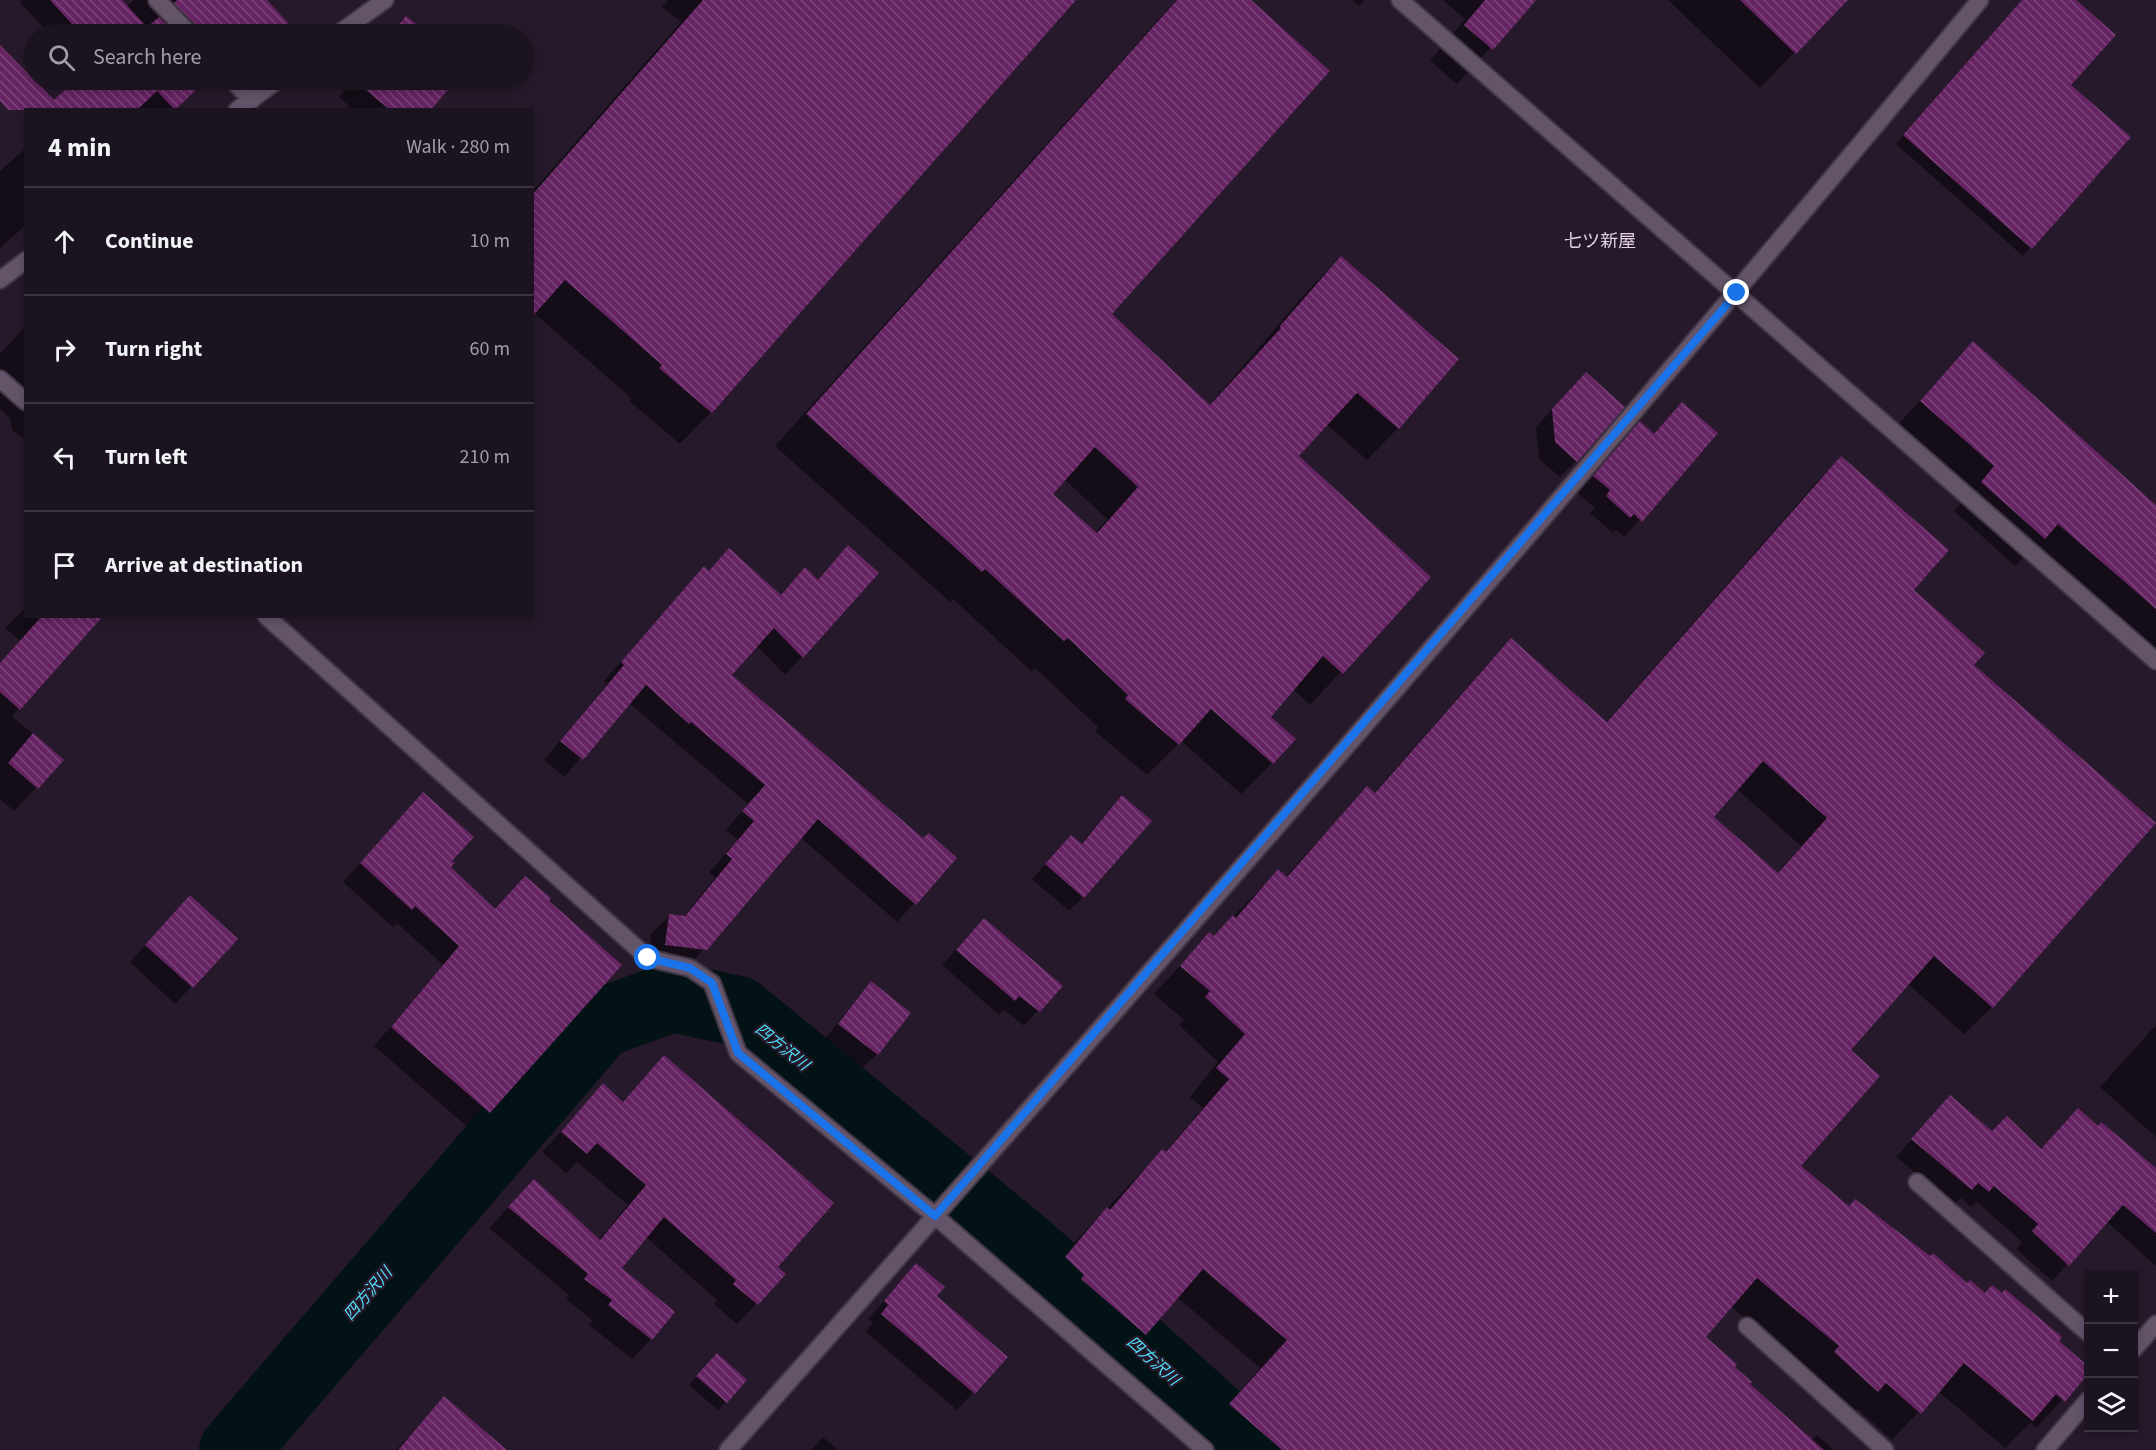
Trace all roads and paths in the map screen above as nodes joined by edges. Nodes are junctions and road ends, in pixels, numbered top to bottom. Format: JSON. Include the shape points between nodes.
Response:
{"nodes":[{"id":1,"x":157,"y":0,"type":"edge"},
{"id":2,"x":385,"y":0,"type":"edge"},
{"id":3,"x":1400,"y":0,"type":"edge"},
{"id":4,"x":1980,"y":0,"type":"edge"},
{"id":5,"x":180,"y":24,"type":"edge"},
{"id":6,"x":353,"y":24,"type":"edge"},
{"id":7,"x":242,"y":90,"type":"edge"},
{"id":8,"x":265,"y":90,"type":"edge"},
{"id":9,"x":252,"y":100,"type":"junction"},
{"id":10,"x":240,"y":108,"type":"edge"},
{"id":11,"x":24,"y":262,"type":"edge"},
{"id":12,"x":0,"y":280,"type":"edge"},
{"id":13,"x":1737,"y":293,"type":"junction"},
{"id":14,"x":0,"y":379,"type":"edge"},
{"id":15,"x":24,"y":400,"type":"edge"},
{"id":16,"x":268,"y":618,"type":"edge"},
{"id":17,"x":2156,"y":661,"type":"edge"},
{"id":18,"x":1917,"y":1182,"type":"dead end"},
{"id":19,"x":935,"y":1216,"type":"junction"},
{"id":20,"x":2156,"y":1324,"type":"edge"},
{"id":21,"x":1747,"y":1326,"type":"dead end"},
{"id":22,"x":2084,"y":1329,"type":"edge"},
{"id":23,"x":2138,"y":1344,"type":"edge"},
{"id":24,"x":2084,"y":1405,"type":"edge"},
{"id":25,"x":728,"y":1450,"type":"edge"},
{"id":26,"x":1205,"y":1450,"type":"edge"},
{"id":27,"x":1885,"y":1450,"type":"edge"},
{"id":28,"x":2045,"y":1450,"type":"edge"}],
"edges":[{"from":1,"to":5,"type":"street"},
{"from":2,"to":6,"type":"street"},
{"from":3,"to":13,"type":"street"},
{"from":4,"to":13,"type":"street"},
{"from":7,"to":9,"type":"street"},
{"from":8,"to":9,"type":"street"},
{"from":9,"to":10,"type":"street"},
{"from":11,"to":12,"type":"street"},
{"from":13,"to":17,"type":"street"},
{"from":13,"to":19,"type":"street"},
{"from":14,"to":15,"type":"street"},
{"from":16,"to":19,"type":"street","via":[[648,958],[690,968],[712,983],[738,1053]]},
{"from":18,"to":22,"type":"street"},
{"from":19,"to":25,"type":"street"},
{"from":19,"to":26,"type":"street"},
{"from":20,"to":23,"type":"street"},
{"from":21,"to":27,"type":"street"},
{"from":24,"to":28,"type":"street"}]}
